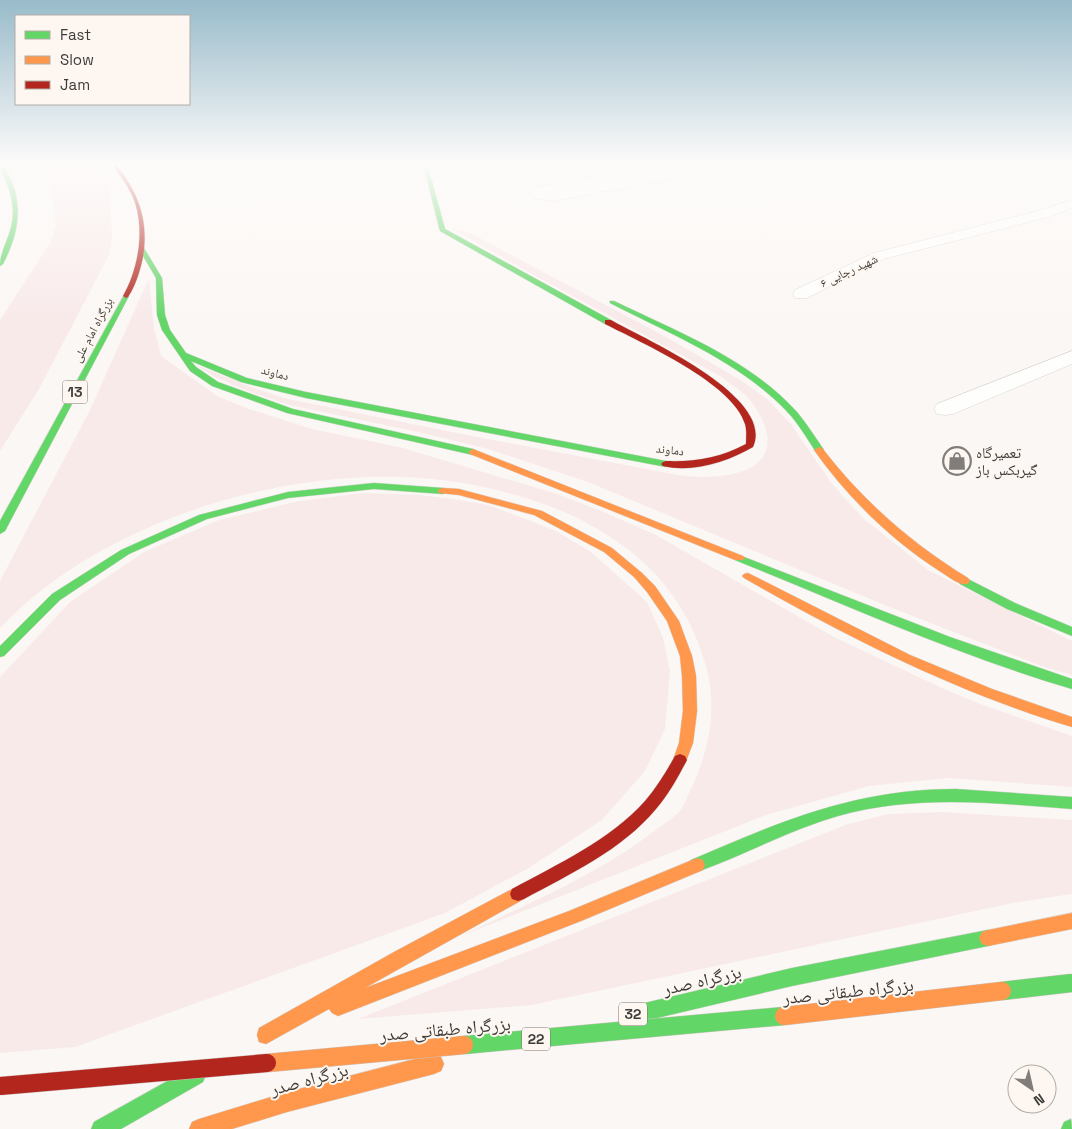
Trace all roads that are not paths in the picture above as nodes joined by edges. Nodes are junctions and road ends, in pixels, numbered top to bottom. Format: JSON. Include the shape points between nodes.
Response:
{"nodes":[{"id":1,"x":16,"y":216,"type":"edge"},
{"id":2,"x":142,"y":216,"type":"edge"},
{"id":3,"x":438,"y":216,"type":"edge"},
{"id":4,"x":1036,"y":216,"type":"edge"},
{"id":5,"x":1049,"y":216,"type":"edge"},
{"id":6,"x":1065,"y":220,"type":"dead end"},
{"id":7,"x":142,"y":250,"type":"junction"},
{"id":8,"x":0,"y":264,"type":"edge"},
{"id":9,"x":801,"y":294,"type":"dead end"},
{"id":10,"x":603,"y":298,"type":"dead end"},
{"id":11,"x":182,"y":354,"type":"junction"},
{"id":12,"x":1072,"y":357,"type":"edge"},
{"id":13,"x":945,"y":409,"type":"dead end"},
{"id":14,"x":658,"y":524,"type":"junction"},
{"id":15,"x":0,"y":532,"type":"edge"},
{"id":16,"x":1072,"y":632,"type":"edge"},
{"id":17,"x":0,"y":652,"type":"edge"},
{"id":18,"x":1072,"y":684,"type":"edge"},
{"id":19,"x":1072,"y":722,"type":"edge"},
{"id":20,"x":1072,"y":804,"type":"edge"},
{"id":21,"x":1072,"y":921,"type":"edge"},
{"id":22,"x":1072,"y":983,"type":"edge"},
{"id":23,"x":626,"y":1016,"type":"dead end"},
{"id":24,"x":607,"y":1020,"type":"dead end"},
{"id":25,"x":231,"y":1055,"type":"dead end"},
{"id":26,"x":0,"y":1086,"type":"edge"},
{"id":27,"x":101,"y":1129,"type":"edge"},
{"id":28,"x":199,"y":1129,"type":"edge"}],
"edges":[{"from":1,"to":8,"type":"main road","via":[[9,250]]},
{"from":2,"to":7,"type":"main road","name":"بزرگراه امام علی","number":"13"},
{"from":3,"to":11,"type":"main road","name":"دماوند","via":[[442,230],[705,376],[745,413],[751,429],[750,445],[716,463],[664,464],[306,395],[244,380]]},
{"from":4,"to":9,"type":"street","name":"شهید رجایی ۶","via":[[879,256]]},
{"from":5,"to":6,"type":"street"},
{"from":7,"to":11,"type":"main road","via":[[159,278],[161,314],[166,330]]},
{"from":7,"to":15,"type":"main road","name":"بزرگراه امام علی","number":"13","via":[[132,286]]},
{"from":10,"to":16,"type":"main road","via":[[722,360],[765,387],[787,405],[826,460],[862,502],[911,546],[975,587]]},
{"from":11,"to":14,"type":"main road","via":[[193,368],[215,384],[290,411],[475,453]]},
{"from":12,"to":13,"type":"street"},
{"from":14,"to":18,"type":"main road","via":[[1002,661]]},
{"from":14,"to":19,"type":"main road","via":[[807,611],[876,647],[967,686]]},
{"from":17,"to":20,"type":"main road","via":[[49,602],[88,573],[150,538],[220,512],[265,500],[363,486],[440,488],[541,514],[571,527],[625,562],[668,610],[688,658],[691,698],[686,748],[675,775],[653,805],[620,834],[379,968],[262,1038],[832,811],[915,796]]},
{"from":21,"to":23,"type":"main road","name":"بزرگراه صدر","number":"32","via":[[792,978]]},
{"from":22,"to":26,"type":"main road","name":"بزرگراه طبقاتی صدر","number":"22","bridge":true,"via":[[710,1024]]},
{"from":24,"to":28,"type":"main road","name":"بزرگراه صدر","number":"32","via":[[287,1102]]},
{"from":25,"to":27,"type":"main road"}]}
